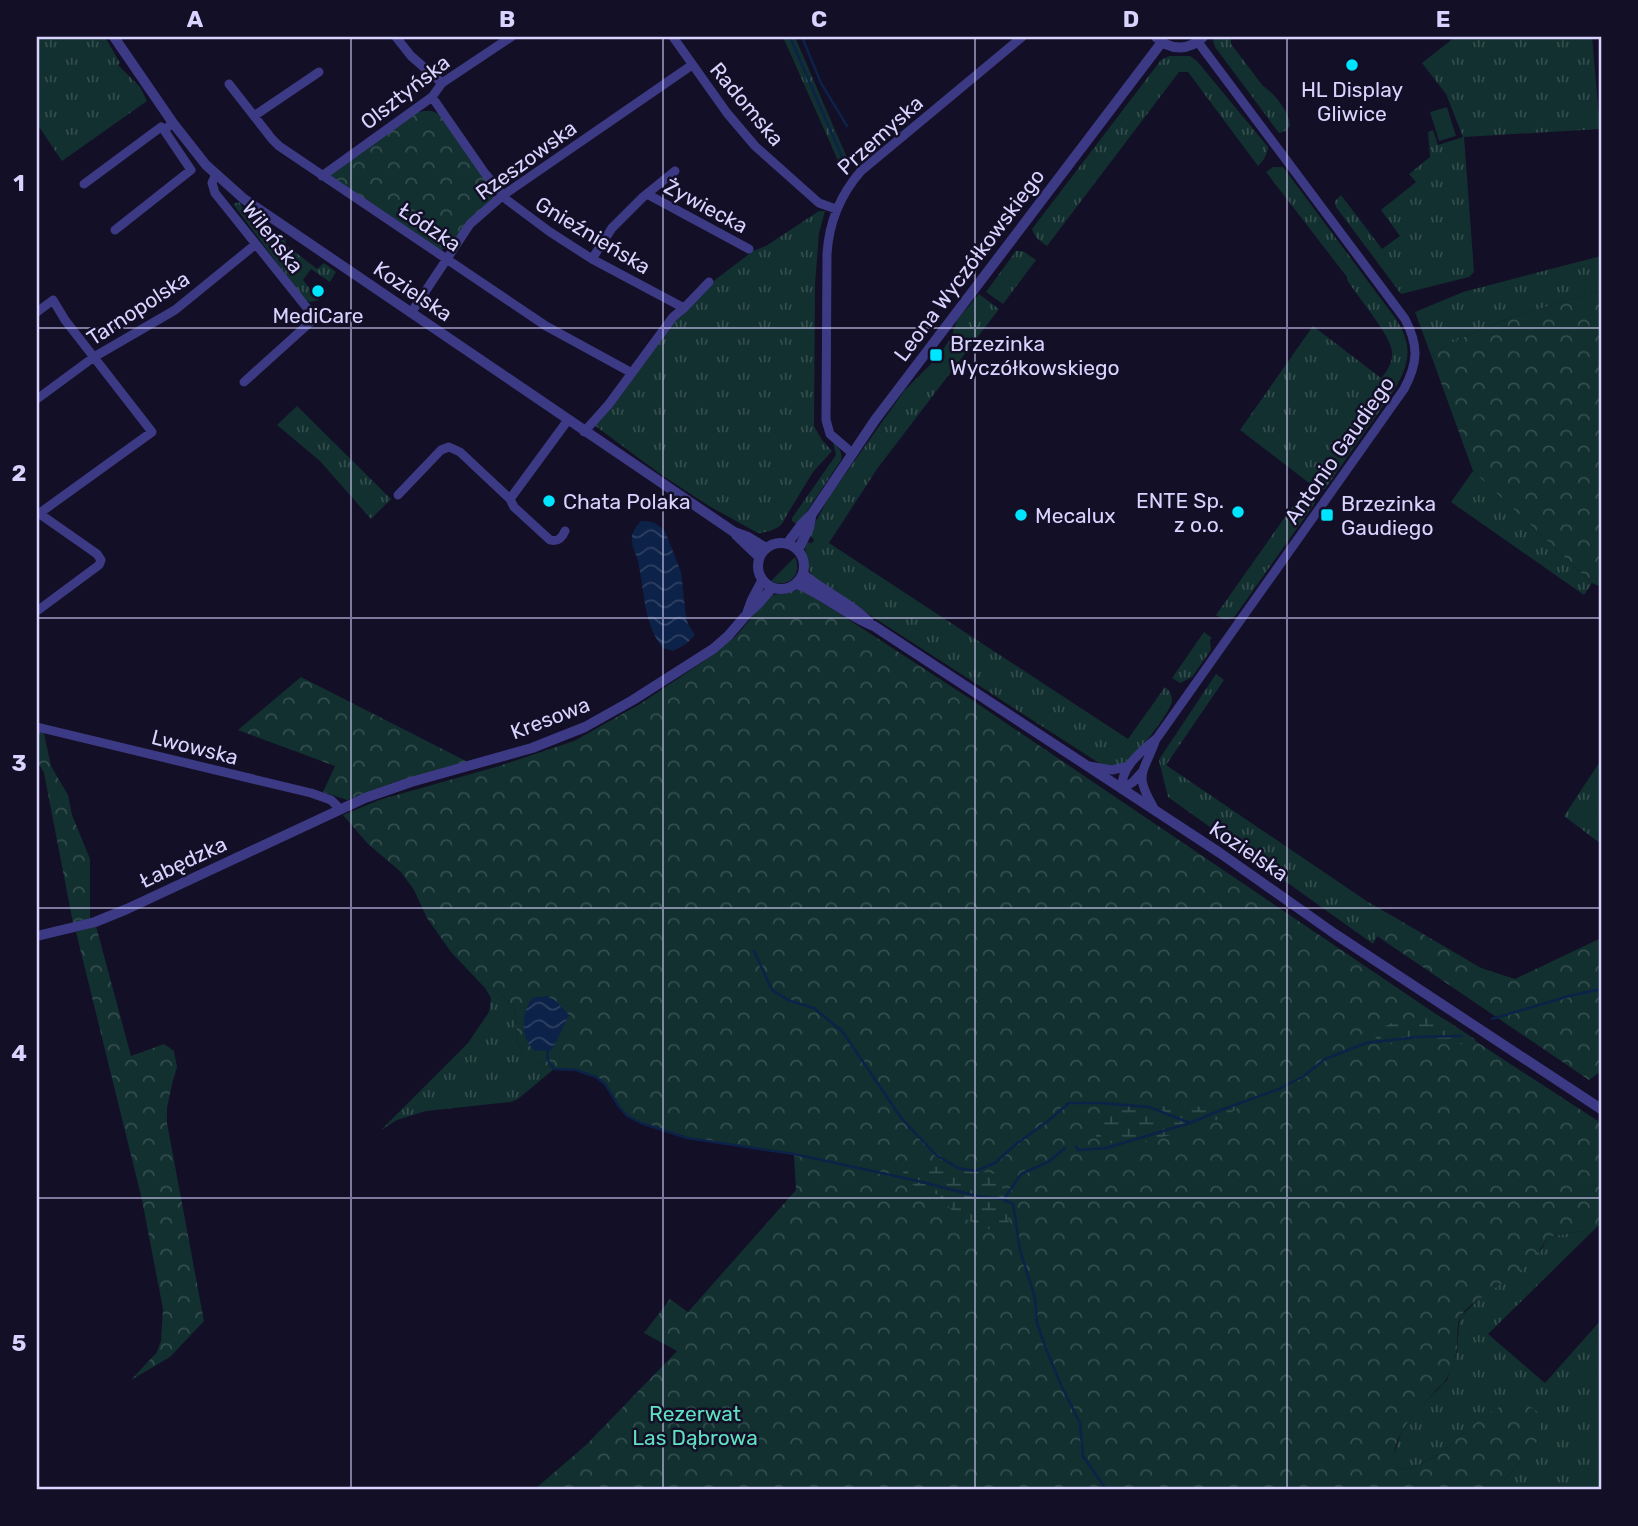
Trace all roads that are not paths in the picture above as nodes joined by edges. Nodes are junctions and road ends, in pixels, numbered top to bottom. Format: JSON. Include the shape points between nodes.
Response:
{"nodes":[{"id":1,"x":114,"y":37,"type":"edge"},
{"id":2,"x":396,"y":37,"type":"edge"},
{"id":3,"x":510,"y":37,"type":"edge"},
{"id":4,"x":673,"y":37,"type":"edge"},
{"id":5,"x":1022,"y":37,"type":"edge"},
{"id":6,"x":1200,"y":39,"type":"edge"},
{"id":7,"x":1159,"y":40,"type":"edge"},
{"id":8,"x":692,"y":65,"type":"junction"},
{"id":9,"x":319,"y":72,"type":"dead end"},
{"id":10,"x":442,"y":83,"type":"junction"},
{"id":11,"x":229,"y":85,"type":"dead end"},
{"id":12,"x":432,"y":96,"type":"junction"},
{"id":13,"x":415,"y":109,"type":"junction"},
{"id":14,"x":443,"y":113,"type":"junction"},
{"id":15,"x":254,"y":116,"type":"junction"},
{"id":16,"x":168,"y":127,"type":"junction"},
{"id":17,"x":675,"y":171,"type":"dead end"},
{"id":18,"x":215,"y":176,"type":"junction"},
{"id":19,"x":322,"y":176,"type":"junction"},
{"id":20,"x":84,"y":184,"type":"dead end"},
{"id":21,"x":647,"y":194,"type":"junction"},
{"id":22,"x":502,"y":196,"type":"junction"},
{"id":23,"x":836,"y":209,"type":"junction"},
{"id":24,"x":115,"y":230,"type":"dead end"},
{"id":25,"x":256,"y":244,"type":"junction"},
{"id":26,"x":749,"y":248,"type":"dead end"},
{"id":27,"x":446,"y":259,"type":"junction"},
{"id":28,"x":593,"y":259,"type":"junction"},
{"id":29,"x":709,"y":282,"type":"dead end"},
{"id":30,"x":684,"y":308,"type":"junction"},
{"id":31,"x":37,"y":312,"type":"edge"},
{"id":32,"x":411,"y":313,"type":"junction"},
{"id":33,"x":94,"y":358,"type":"junction"},
{"id":34,"x":632,"y":373,"type":"junction"},
{"id":35,"x":244,"y":382,"type":"dead end"},
{"id":36,"x":37,"y":399,"type":"edge"},
{"id":37,"x":568,"y":420,"type":"junction"},
{"id":38,"x":584,"y":432,"type":"junction"},
{"id":39,"x":852,"y":453,"type":"junction"},
{"id":40,"x":398,"y":495,"type":"dead end"},
{"id":41,"x":510,"y":499,"type":"junction"},
{"id":42,"x":37,"y":514,"type":"edge"},
{"id":43,"x":812,"y":514,"type":"junction"},
{"id":44,"x":565,"y":531,"type":"dead end"},
{"id":45,"x":734,"y":532,"type":"junction"},
{"id":46,"x":787,"y":544,"type":"junction"},
{"id":47,"x":766,"y":548,"type":"junction"},
{"id":48,"x":798,"y":550,"type":"junction"},
{"id":49,"x":759,"y":558,"type":"junction"},
{"id":50,"x":800,"y":579,"type":"junction"},
{"id":51,"x":762,"y":581,"type":"junction"},
{"id":52,"x":772,"y":588,"type":"junction"},
{"id":53,"x":37,"y":611,"type":"edge"},
{"id":54,"x":747,"y":614,"type":"junction"},
{"id":55,"x":37,"y":727,"type":"edge"},
{"id":56,"x":1157,"y":738,"type":"junction"},
{"id":57,"x":1088,"y":766,"type":"junction"},
{"id":58,"x":1129,"y":766,"type":"junction"},
{"id":59,"x":1142,"y":772,"type":"junction"},
{"id":60,"x":1122,"y":789,"type":"junction"},
{"id":61,"x":340,"y":809,"type":"junction"},
{"id":62,"x":1156,"y":811,"type":"junction"},
{"id":63,"x":37,"y":936,"type":"edge"},
{"id":64,"x":1601,"y":1109,"type":"edge"}],
"edges":[{"from":1,"to":16,"type":"street","name":"Kozielska"},
{"from":2,"to":10,"type":"street"},
{"from":3,"to":10,"type":"street","name":"Olsztyńska"},
{"from":4,"to":8,"type":"street","name":"Radomska"},
{"from":5,"to":23,"type":"street","name":"Przemyska","via":[[878,155],[851,182]]},
{"from":6,"to":7,"type":"street","via":[[1177,48]]},
{"from":6,"to":56,"type":"street","name":"Antonio Gaudiego","via":[[1405,319],[1414,340],[1415,358],[1404,389]]},
{"from":7,"to":39,"type":"street","name":"Leona Wyczółkowskiego"},
{"from":8,"to":22,"type":"street","name":"Rzeszowska"},
{"from":8,"to":23,"type":"street","name":"Radomska","via":[[755,146],[819,203]]},
{"from":9,"to":15,"type":"street"},
{"from":10,"to":12,"type":"street","name":"Olsztyńska"},
{"from":11,"to":15,"type":"street","name":"Łódzka"},
{"from":12,"to":13,"type":"street","name":"Olsztyńska"},
{"from":12,"to":14,"type":"street","name":"Gnieźnieńska"},
{"from":13,"to":14,"type":"street","via":[[434,108]]},
{"from":13,"to":19,"type":"street","name":"Olsztyńska"},
{"from":14,"to":22,"type":"street","name":"Gnieźnieńska"},
{"from":15,"to":19,"type":"street","name":"Łódzka","via":[[279,146]]},
{"from":16,"to":18,"type":"street","name":"Kozielska"},
{"from":16,"to":20,"type":"street","via":[[161,127]]},
{"from":16,"to":24,"type":"street","via":[[191,170]]},
{"from":17,"to":21,"type":"street","name":"Żywiecka"},
{"from":18,"to":25,"type":"street","name":"Wileńska","via":[[215,193]]},
{"from":18,"to":32,"type":"street","name":"Kozielska"},
{"from":19,"to":27,"type":"street","name":"Łódzka"},
{"from":21,"to":26,"type":"street","name":"Żywiecka"},
{"from":21,"to":28,"type":"street","name":"Żywiecka","via":[[612,228]]},
{"from":22,"to":27,"type":"street","name":"Rzeszowska","via":[[470,224]]},
{"from":22,"to":28,"type":"street","name":"Gnieźnieńska"},
{"from":23,"to":39,"type":"street","name":"Przemyska","via":[[827,254],[825,420],[831,434]]},
{"from":25,"to":33,"type":"street","name":"Tarnopolska","via":[[175,310]]},
{"from":25,"to":35,"type":"street","name":"Wileńska","via":[[315,318]]},
{"from":27,"to":32,"type":"street","name":"Rzeszowska"},
{"from":27,"to":34,"type":"street","name":"Łódzka","via":[[546,326]]},
{"from":28,"to":30,"type":"street","name":"Gnieźnieńska"},
{"from":29,"to":30,"type":"street"},
{"from":30,"to":34,"type":"street"},
{"from":31,"to":33,"type":"street","via":[[53,300]]},
{"from":32,"to":37,"type":"street","name":"Kozielska"},
{"from":33,"to":36,"type":"street","name":"Tarnopolska"},
{"from":33,"to":42,"type":"street","via":[[152,432]]},
{"from":34,"to":38,"type":"street"},
{"from":37,"to":38,"type":"street","name":"Kozielska"},
{"from":37,"to":41,"type":"street"},
{"from":38,"to":45,"type":"street","name":"Kozielska"},
{"from":39,"to":43,"type":"street","name":"Leona Wyczółkowskiego"},
{"from":40,"to":41,"type":"street","via":[[446,447],[460,452]]},
{"from":41,"to":44,"type":"street","via":[[550,540],[559,540]]},
{"from":42,"to":53,"type":"street","via":[[101,560]]},
{"from":43,"to":46,"type":"street","name":"Leona Wyczółkowskiego"},
{"from":43,"to":48,"type":"street","name":"Leona Wyczółkowskiego"},
{"from":45,"to":47,"type":"street","name":"Kozielska"},
{"from":45,"to":49,"type":"street","name":"Kozielska"},
{"from":46,"to":47,"type":"street"},
{"from":46,"to":48,"type":"street"},
{"from":47,"to":49,"type":"street"},
{"from":48,"to":50,"type":"street","via":[[803,560]]},
{"from":49,"to":51,"type":"street","via":[[757,570]]},
{"from":50,"to":52,"type":"street","via":[[787,589]]},
{"from":50,"to":57,"type":"street","name":"Kozielska","via":[[855,619],[874,626]]},
{"from":51,"to":52,"type":"street"},
{"from":51,"to":54,"type":"street","name":"Kresowa"},
{"from":52,"to":54,"type":"street","name":"Kresowa"},
{"from":54,"to":61,"type":"street","name":"Kresowa","via":[[713,649],[585,727]]},
{"from":55,"to":61,"type":"street","name":"Lwowska","via":[[311,793],[331,800]]},
{"from":56,"to":58,"type":"street","name":"Antonio Gaudiego"},
{"from":56,"to":59,"type":"street","name":"Antonio Gaudiego"},
{"from":57,"to":58,"type":"street","via":[[1112,770]]},
{"from":57,"to":60,"type":"street","name":"Kozielska"},
{"from":58,"to":60,"type":"street","name":"Antonio Gaudiego"},
{"from":59,"to":60,"type":"street","name":"Antonio Gaudiego"},
{"from":59,"to":62,"type":"street","via":[[1144,790]]},
{"from":60,"to":62,"type":"street","name":"Kozielska"},
{"from":61,"to":63,"type":"street","name":"Łabędzka","via":[[127,909]]},
{"from":62,"to":64,"type":"street","name":"Kozielska"}]}
